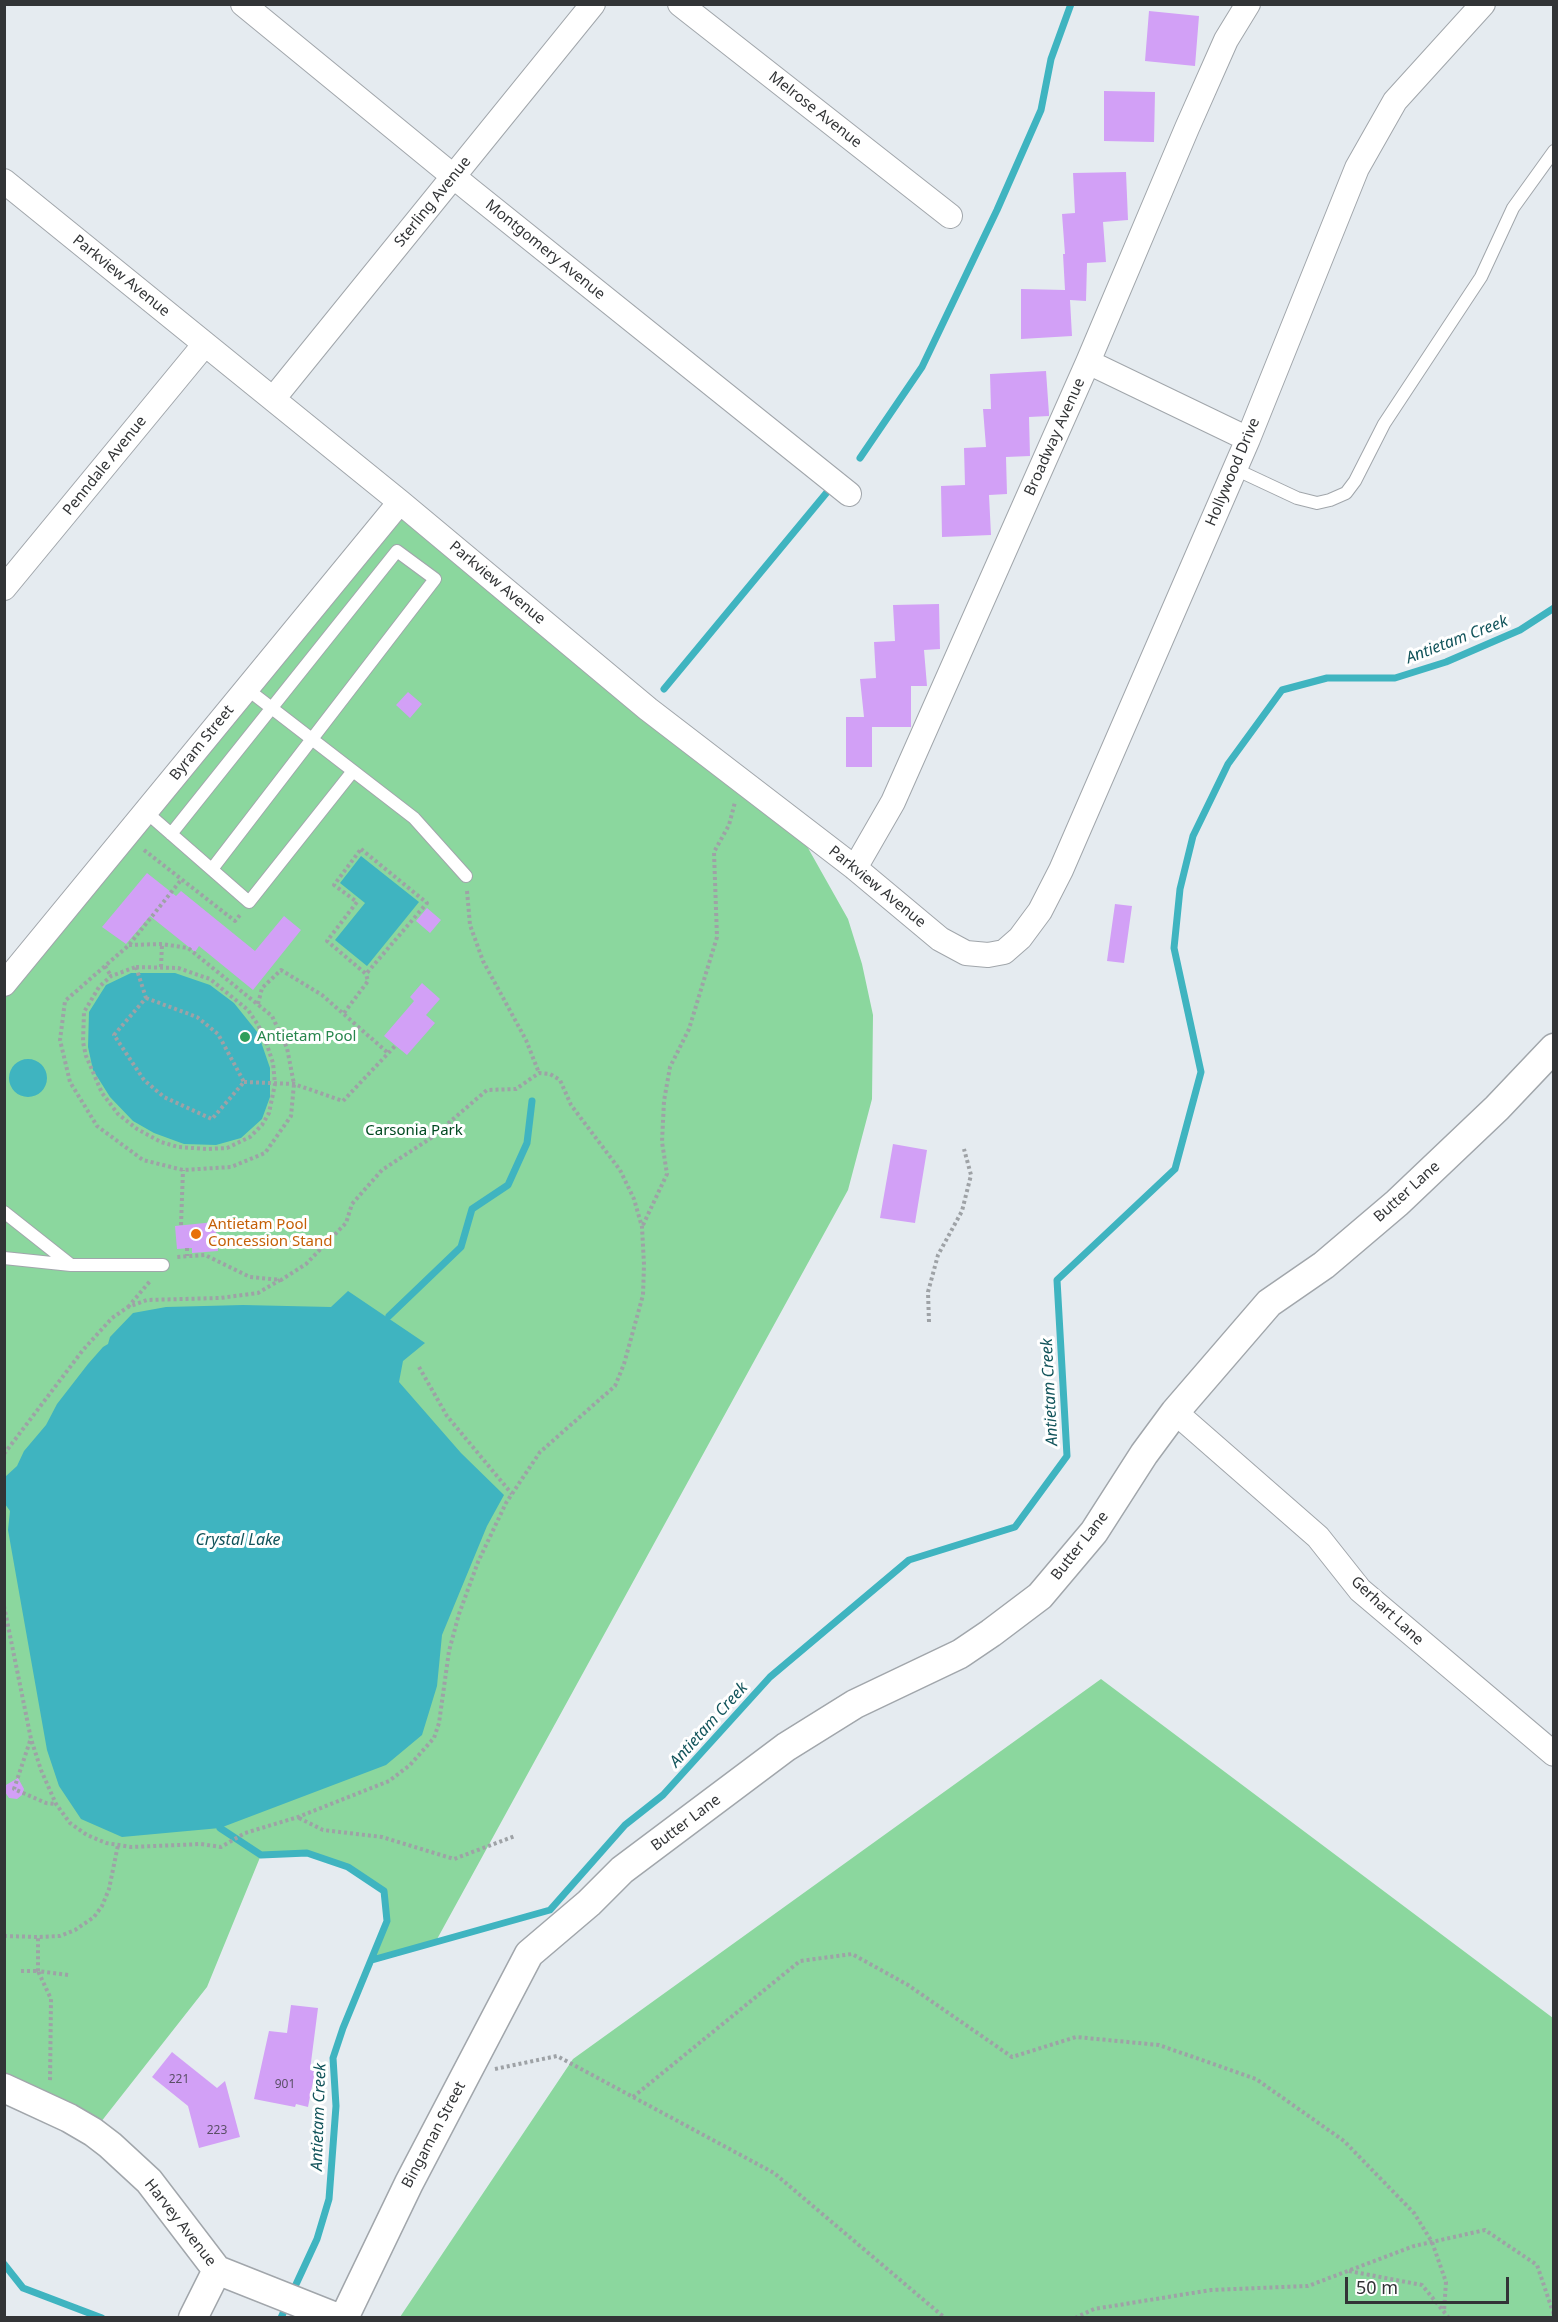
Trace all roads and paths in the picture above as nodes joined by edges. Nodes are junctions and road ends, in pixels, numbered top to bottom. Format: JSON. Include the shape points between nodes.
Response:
{"nodes":[{"id":1,"x":243,"y":4,"type":"edge"},
{"id":2,"x":593,"y":4,"type":"edge"},
{"id":3,"x":680,"y":4,"type":"edge"},
{"id":4,"x":1248,"y":4,"type":"edge"},
{"id":5,"x":1483,"y":4,"type":"edge"},
{"id":6,"x":1554,"y":151,"type":"edge"},
{"id":7,"x":453,"y":176,"type":"junction"},
{"id":8,"x":7,"y":187,"type":"edge"},
{"id":9,"x":950,"y":216,"type":"dead end"},
{"id":10,"x":205,"y":344,"type":"junction"},
{"id":11,"x":1088,"y":362,"type":"junction"},
{"id":12,"x":273,"y":399,"type":"junction"},
{"id":13,"x":1248,"y":438,"type":"junction"},
{"id":14,"x":1235,"y":469,"type":"junction"},
{"id":15,"x":849,"y":494,"type":"dead end"},
{"id":16,"x":400,"y":502,"type":"junction"},
{"id":17,"x":4,"y":588,"type":"edge"},
{"id":18,"x":247,"y":689,"type":"junction"},
{"id":19,"x":273,"y":708,"type":"junction"},
{"id":20,"x":310,"y":739,"type":"junction"},
{"id":21,"x":353,"y":771,"type":"junction"},
{"id":22,"x":740,"y":778,"type":"junction"},
{"id":23,"x":146,"y":812,"type":"junction"},
{"id":24,"x":171,"y":834,"type":"junction"},
{"id":25,"x":126,"y":836,"type":"junction"},
{"id":26,"x":855,"y":868,"type":"junction"},
{"id":27,"x":212,"y":869,"type":"junction"},
{"id":28,"x":466,"y":876,"type":"joint"},
{"id":29,"x":181,"y":880,"type":"junction"},
{"id":30,"x":249,"y":902,"type":"junction"},
{"id":31,"x":162,"y":944,"type":"junction"},
{"id":32,"x":129,"y":945,"type":"junction"},
{"id":33,"x":1004,"y":952,"type":"joint"},
{"id":34,"x":105,"y":966,"type":"junction"},
{"id":35,"x":136,"y":967,"type":"junction"},
{"id":36,"x":161,"y":967,"type":"junction"},
{"id":37,"x":366,"y":974,"type":"junction"},
{"id":38,"x":111,"y":976,"type":"junction"},
{"id":39,"x":229,"y":979,"type":"junction"},
{"id":40,"x":4,"y":984,"type":"edge"},
{"id":41,"x":222,"y":988,"type":"junction"},
{"id":42,"x":146,"y":998,"type":"junction"},
{"id":43,"x":258,"y":1004,"type":"junction"},
{"id":44,"x":344,"y":1013,"type":"junction"},
{"id":45,"x":396,"y":1045,"type":"dead end"},
{"id":46,"x":1554,"y":1048,"type":"edge"},
{"id":47,"x":388,"y":1053,"type":"junction"},
{"id":48,"x":539,"y":1073,"type":"junction"},
{"id":49,"x":244,"y":1082,"type":"junction"},
{"id":50,"x":275,"y":1084,"type":"junction"},
{"id":51,"x":294,"y":1084,"type":"junction"},
{"id":52,"x":964,"y":1149,"type":"dead end"},
{"id":53,"x":183,"y":1170,"type":"junction"},
{"id":54,"x":4,"y":1212,"type":"edge"},
{"id":55,"x":181,"y":1225,"type":"dead end"},
{"id":56,"x":642,"y":1227,"type":"junction"},
{"id":57,"x":188,"y":1248,"type":"dead end"},
{"id":58,"x":188,"y":1256,"type":"junction"},
{"id":59,"x":4,"y":1258,"type":"edge"},
{"id":60,"x":71,"y":1265,"type":"junction"},
{"id":61,"x":163,"y":1265,"type":"junction"},
{"id":62,"x":280,"y":1280,"type":"junction"},
{"id":63,"x":128,"y":1307,"type":"junction"},
{"id":64,"x":929,"y":1322,"type":"dead end"},
{"id":65,"x":419,"y":1367,"type":"dead end"},
{"id":66,"x":1175,"y":1412,"type":"junction"},
{"id":67,"x":4,"y":1454,"type":"edge"},
{"id":68,"x":512,"y":1494,"type":"junction"},
{"id":69,"x":4,"y":1606,"type":"edge"},
{"id":70,"x":31,"y":1739,"type":"junction"},
{"id":71,"x":1554,"y":1754,"type":"edge"},
{"id":72,"x":56,"y":1804,"type":"junction"},
{"id":73,"x":298,"y":1817,"type":"junction"},
{"id":74,"x":516,"y":1836,"type":"dead end"},
{"id":75,"x":118,"y":1845,"type":"junction"},
{"id":76,"x":4,"y":1936,"type":"edge"},
{"id":77,"x":38,"y":1937,"type":"junction"},
{"id":78,"x":529,"y":1954,"type":"joint"},
{"id":79,"x":21,"y":1971,"type":"dead end"},
{"id":80,"x":38,"y":1971,"type":"junction"},
{"id":81,"x":68,"y":1975,"type":"dead end"},
{"id":82,"x":465,"y":2075,"type":"junction"},
{"id":83,"x":4,"y":2088,"type":"edge"},
{"id":84,"x":633,"y":2097,"type":"junction"},
{"id":85,"x":50,"y":2109,"type":"junction"},
{"id":86,"x":1432,"y":2242,"type":"junction"},
{"id":87,"x":217,"y":2270,"type":"junction"},
{"id":88,"x":1348,"y":2271,"type":"junction"},
{"id":89,"x":1444,"y":2312,"type":"junction"},
{"id":90,"x":1554,"y":2314,"type":"edge"},
{"id":91,"x":193,"y":2318,"type":"edge"},
{"id":92,"x":338,"y":2318,"type":"edge"},
{"id":93,"x":344,"y":2318,"type":"edge"},
{"id":94,"x":945,"y":2318,"type":"edge"},
{"id":95,"x":1075,"y":2318,"type":"edge"},
{"id":96,"x":1449,"y":2318,"type":"edge"}],
"edges":[{"from":1,"to":7,"type":"street","name":"Montgomery Avenue"},
{"from":2,"to":7,"type":"street","name":"Sterling Avenue"},
{"from":3,"to":9,"type":"street","name":"Melrose Avenue"},
{"from":4,"to":11,"type":"street","name":"Broadway Avenue","via":[[1226,39]]},
{"from":5,"to":13,"type":"street","name":"Hollywood Drive","via":[[1395,101],[1358,168]]},
{"from":6,"to":14,"type":"lane","via":[[1513,208],[1481,277],[1383,424],[1346,493],[1317,503],[1297,498]]},
{"from":7,"to":12,"type":"street","name":"Sterling Avenue"},
{"from":7,"to":15,"type":"street","name":"Montgomery Avenue"},
{"from":8,"to":10,"type":"street","name":"Parkview Avenue"},
{"from":10,"to":12,"type":"street","name":"Parkview Avenue"},
{"from":10,"to":17,"type":"street","name":"Penndale Avenue"},
{"from":11,"to":13,"type":"street"},
{"from":11,"to":26,"type":"street","name":"Broadway Avenue","via":[[892,802]]},
{"from":12,"to":16,"type":"street","name":"Parkview Avenue"},
{"from":13,"to":14,"type":"street","name":"Hollywood Drive"},
{"from":14,"to":33,"type":"street","name":"Hollywood Drive","via":[[1061,870],[1040,911]]},
{"from":16,"to":18,"type":"street","name":"Byram Street"},
{"from":16,"to":22,"type":"street","name":"Parkview Avenue","via":[[648,709]]},
{"from":18,"to":19,"type":"lane"},
{"from":18,"to":23,"type":"street","name":"Byram Street"},
{"from":19,"to":20,"type":"lane"},
{"from":19,"to":20,"type":"lane","via":[[397,551],[435,579]]},
{"from":19,"to":24,"type":"lane"},
{"from":20,"to":21,"type":"lane"},
{"from":20,"to":27,"type":"lane"},
{"from":21,"to":28,"type":"lane","via":[[414,818]]},
{"from":21,"to":30,"type":"lane"},
{"from":22,"to":26,"type":"street","name":"Parkview Avenue"},
{"from":22,"to":56,"type":"path","via":[[729,825],[714,852],[717,937],[689,1029],[670,1067],[662,1142],[667,1174]]},
{"from":23,"to":24,"type":"lane"},
{"from":23,"to":25,"type":"street","name":"Byram Street"},
{"from":24,"to":27,"type":"lane"},
{"from":25,"to":29,"type":"path"},
{"from":25,"to":40,"type":"street","name":"Byram Street"},
{"from":26,"to":33,"type":"street","name":"Parkview Avenue","via":[[940,939],[966,953]]},
{"from":27,"to":30,"type":"lane"},
{"from":28,"to":48,"type":"path","via":[[470,926],[483,961],[526,1040]]},
{"from":29,"to":30,"type":"path","via":[[235,921]]},
{"from":29,"to":32,"type":"path"},
{"from":31,"to":32,"type":"path"},
{"from":31,"to":36,"type":"path"},
{"from":31,"to":39,"type":"path","via":[[188,948]]},
{"from":32,"to":34,"type":"path"},
{"from":34,"to":38,"type":"path"},
{"from":34,"to":53,"type":"path","via":[[65,1001],[60,1040],[70,1082],[97,1126],[143,1160]]},
{"from":35,"to":36,"type":"path"},
{"from":35,"to":38,"type":"path"},
{"from":35,"to":42,"type":"path"},
{"from":36,"to":41,"type":"path","via":[[178,968],[210,979]]},
{"from":37,"to":37,"type":"path","via":[[427,903],[362,849],[334,885],[357,902],[327,941]]},
{"from":37,"to":44,"type":"path","via":[[368,981]]},
{"from":38,"to":50,"type":"path","via":[[84,1012],[83,1042],[102,1093],[118,1114],[137,1129],[178,1147],[227,1148],[250,1137],[262,1125],[269,1113]]},
{"from":39,"to":41,"type":"path"},
{"from":39,"to":43,"type":"path"},
{"from":41,"to":50,"type":"path","via":[[248,1010],[258,1025],[273,1063]]},
{"from":42,"to":49,"type":"path","via":[[197,1017],[218,1034]]},
{"from":42,"to":49,"type":"path","via":[[114,1035],[144,1080],[164,1097],[212,1119]]},
{"from":43,"to":44,"type":"path","via":[[262,988],[280,970]]},
{"from":43,"to":51,"type":"path","via":[[272,1016],[287,1048]]},
{"from":44,"to":47,"type":"path"},
{"from":45,"to":47,"type":"path"},
{"from":46,"to":66,"type":"street","name":"Butter Lane","via":[[1397,1203],[1324,1265],[1269,1303]]},
{"from":47,"to":51,"type":"path","via":[[344,1101]]},
{"from":48,"to":56,"type":"path","via":[[560,1080],[571,1105],[620,1170]]},
{"from":48,"to":62,"type":"path","via":[[516,1089],[487,1090],[431,1138],[382,1170],[352,1204],[346,1223],[306,1264]]},
{"from":49,"to":50,"type":"path"},
{"from":50,"to":51,"type":"path"},
{"from":51,"to":53,"type":"path","via":[[291,1116],[265,1153],[231,1167]]},
{"from":52,"to":64,"type":"path","via":[[971,1174],[962,1211],[938,1255],[928,1292]]},
{"from":53,"to":55,"type":"path"},
{"from":54,"to":60,"type":"lane"},
{"from":56,"to":68,"type":"path","via":[[643,1296],[615,1386],[540,1452]]},
{"from":57,"to":58,"type":"path"},
{"from":58,"to":61,"type":"path","via":[[170,1257]]},
{"from":58,"to":62,"type":"path","via":[[206,1255],[250,1277]]},
{"from":59,"to":60,"type":"lane"},
{"from":60,"to":61,"type":"lane"},
{"from":61,"to":63,"type":"path"},
{"from":62,"to":63,"type":"path","via":[[258,1293],[147,1300]]},
{"from":63,"to":67,"type":"path","via":[[112,1318],[83,1350]]},
{"from":65,"to":68,"type":"path","via":[[447,1416]]},
{"from":66,"to":71,"type":"street","name":"Gerhart Lane","via":[[1318,1537],[1360,1590]]},
{"from":66,"to":78,"type":"street","name":"Butter Lane","via":[[1088,1539],[1040,1596],[960,1654],[855,1704],[786,1747],[622,1870]]},
{"from":68,"to":73,"type":"path","via":[[478,1562],[459,1614],[434,1738],[410,1766],[389,1781]]},
{"from":69,"to":70,"type":"path"},
{"from":70,"to":72,"type":"path"},
{"from":70,"to":72,"type":"path","via":[[14,1789]]},
{"from":72,"to":75,"type":"path","via":[[70,1823],[87,1835]]},
{"from":73,"to":74,"type":"path","via":[[323,1830],[382,1837],[454,1859]]},
{"from":73,"to":75,"type":"path","via":[[245,1833],[221,1847]]},
{"from":75,"to":77,"type":"path","via":[[108,1889],[94,1917],[60,1936]]},
{"from":76,"to":77,"type":"path"},
{"from":77,"to":80,"type":"path"},
{"from":78,"to":82,"type":"street","name":"Bingaman Street"},
{"from":79,"to":80,"type":"path"},
{"from":80,"to":81,"type":"path"},
{"from":80,"to":85,"type":"path","via":[[51,1999]]},
{"from":82,"to":84,"type":"path","via":[[557,2056]]},
{"from":82,"to":93,"type":"street","name":"Bingaman Street"},
{"from":83,"to":85,"type":"street","name":"Harvey Avenue"},
{"from":84,"to":86,"type":"path","via":[[800,1961],[852,1954],[908,1985],[1012,2057],[1076,2037],[1159,2045],[1256,2079],[1344,2140],[1414,2213]]},
{"from":84,"to":94,"type":"path","via":[[774,2174]]},
{"from":85,"to":87,"type":"street","name":"Harvey Avenue","via":[[93,2132],[149,2181]]},
{"from":86,"to":88,"type":"path"},
{"from":86,"to":89,"type":"path","via":[[1446,2282]]},
{"from":86,"to":90,"type":"path","via":[[1485,2230],[1537,2265]]},
{"from":87,"to":91,"type":"street"},
{"from":87,"to":92,"type":"street","name":"Harvey Avenue"},
{"from":88,"to":89,"type":"path","via":[[1422,2285]]},
{"from":88,"to":95,"type":"path","via":[[1308,2286],[1211,2290],[1094,2309]]},
{"from":89,"to":96,"type":"path"}]}
